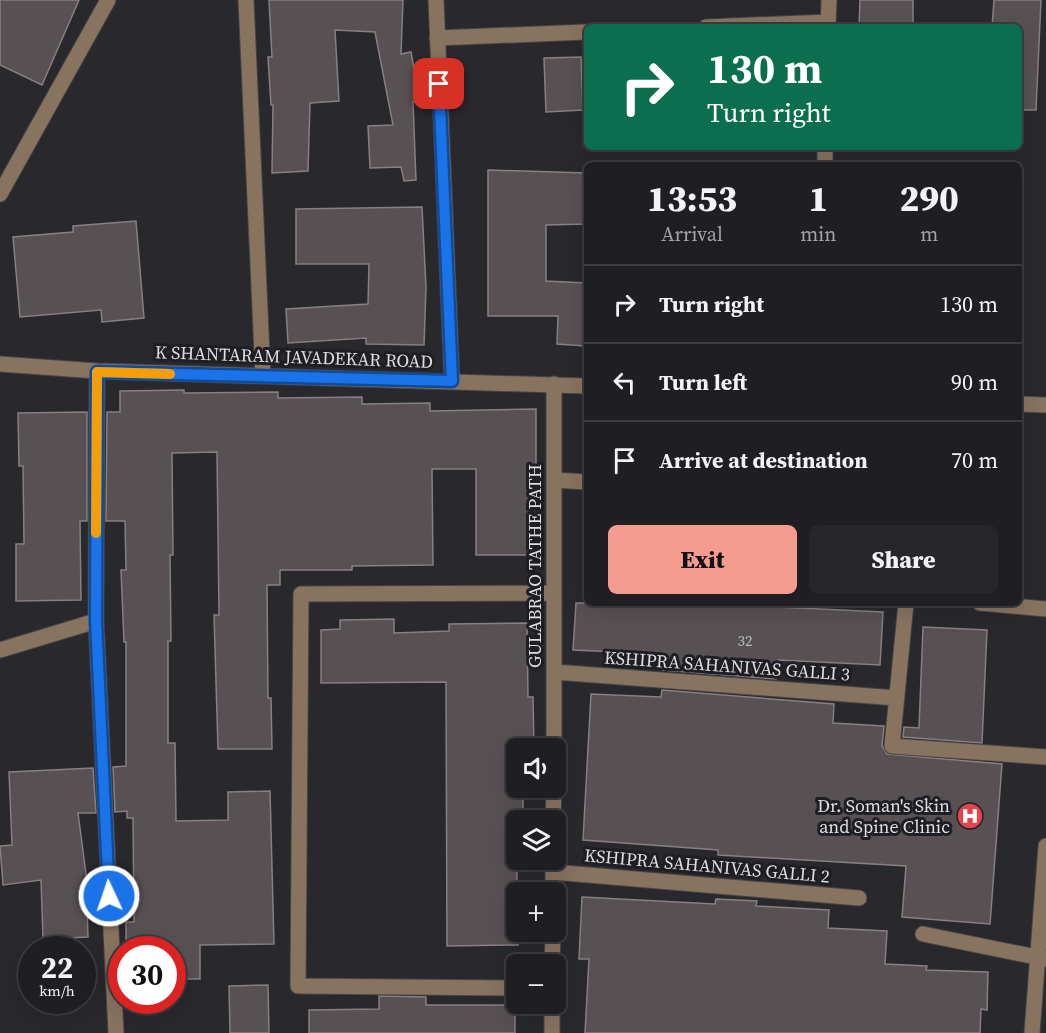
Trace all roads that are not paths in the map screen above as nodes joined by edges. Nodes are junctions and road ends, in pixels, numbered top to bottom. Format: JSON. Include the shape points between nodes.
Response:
{"nodes":[{"id":1,"x":108,"y":0,"type":"edge"},
{"id":2,"x":246,"y":0,"type":"edge"},
{"id":3,"x":436,"y":0,"type":"edge"},
{"id":4,"x":829,"y":0,"type":"edge"},
{"id":5,"x":828,"y":24,"type":"edge"},
{"id":6,"x":584,"y":32,"type":"edge"},
{"id":7,"x":437,"y":38,"type":"junction"},
{"id":8,"x":0,"y":194,"type":"edge"},
{"id":9,"x":0,"y":364,"type":"edge"},
{"id":10,"x":97,"y":372,"type":"junction"},
{"id":11,"x":262,"y":376,"type":"junction"},
{"id":12,"x":452,"y":381,"type":"junction"},
{"id":13,"x":554,"y":384,"type":"junction"},
{"id":14,"x":584,"y":386,"type":"edge"},
{"id":15,"x":1022,"y":404,"type":"edge"},
{"id":16,"x":1046,"y":405,"type":"edge"},
{"id":17,"x":554,"y":480,"type":"junction"},
{"id":18,"x":584,"y":482,"type":"edge"},
{"id":19,"x":554,"y":593,"type":"junction"},
{"id":20,"x":906,"y":606,"type":"edge"},
{"id":21,"x":1013,"y":606,"type":"edge"},
{"id":22,"x":1046,"y":609,"type":"edge"},
{"id":23,"x":96,"y":621,"type":"junction"},
{"id":24,"x":0,"y":650,"type":"edge"},
{"id":25,"x":555,"y":672,"type":"junction"},
{"id":26,"x":897,"y":698,"type":"junction"},
{"id":27,"x":554,"y":738,"type":"edge"},
{"id":28,"x":1046,"y":757,"type":"edge"},
{"id":29,"x":1046,"y":846,"type":"edge"},
{"id":30,"x":566,"y":867,"type":"edge"},
{"id":31,"x":859,"y":898,"type":"dead end"},
{"id":32,"x":923,"y":934,"type":"dead end"},
{"id":33,"x":1042,"y":958,"type":"edge"},
{"id":34,"x":506,"y":988,"type":"edge"},
{"id":35,"x":552,"y":1014,"type":"edge"},
{"id":36,"x":116,"y":1033,"type":"edge"},
{"id":37,"x":552,"y":1033,"type":"edge"},
{"id":38,"x":1032,"y":1033,"type":"edge"}],
"edges":[{"from":1,"to":8,"type":"street"},
{"from":2,"to":11,"type":"street"},
{"from":3,"to":7,"type":"street"},
{"from":4,"to":5,"type":"street"},
{"from":6,"to":7,"type":"street"},
{"from":7,"to":12,"type":"street"},
{"from":9,"to":10,"type":"street","name":"K SHANTARAM JAVADEKAR ROAD"},
{"from":10,"to":11,"type":"street","name":"K SHANTARAM JAVADEKAR ROAD"},
{"from":10,"to":23,"type":"street"},
{"from":11,"to":12,"type":"street","name":"K SHANTARAM JAVADEKAR ROAD"},
{"from":12,"to":13,"type":"street","name":"K SHANTARAM JAVADEKAR ROAD"},
{"from":13,"to":14,"type":"street","name":"K SHANTARAM JAVADEKAR ROAD"},
{"from":13,"to":17,"type":"street","name":"GULABRAO TATHE PATH"},
{"from":15,"to":16,"type":"street"},
{"from":17,"to":18,"type":"street"},
{"from":17,"to":19,"type":"street","name":"GULABRAO TATHE PATH"},
{"from":19,"to":25,"type":"street","name":"GULABRAO TATHE PATH"},
{"from":19,"to":34,"type":"street","via":[[301,594],[298,986]]},
{"from":20,"to":26,"type":"street"},
{"from":21,"to":22,"type":"street"},
{"from":23,"to":24,"type":"street"},
{"from":23,"to":36,"type":"street"},
{"from":25,"to":26,"type":"street","name":"KSHIPRA SAHANIVAS GALLI 3"},
{"from":25,"to":27,"type":"street","name":"GULABRAO TATHE PATH"},
{"from":26,"to":28,"type":"street","via":[[892,746]]},
{"from":29,"to":33,"type":"street"},
{"from":30,"to":31,"type":"street","name":"KSHIPRA SAHANIVAS GALLI 2"},
{"from":32,"to":33,"type":"street"},
{"from":33,"to":38,"type":"street"},
{"from":35,"to":37,"type":"street"}]}
